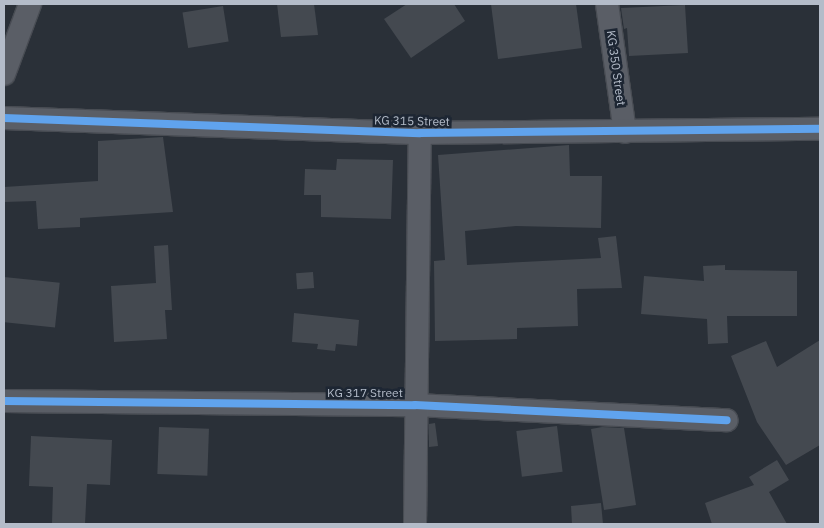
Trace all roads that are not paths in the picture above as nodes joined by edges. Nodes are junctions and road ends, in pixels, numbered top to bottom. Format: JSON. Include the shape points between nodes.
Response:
{"nodes":[{"id":1,"x":30,"y":4,"type":"edge"},
{"id":2,"x":607,"y":4,"type":"edge"},
{"id":3,"x":4,"y":74,"type":"edge"},
{"id":4,"x":4,"y":118,"type":"edge"},
{"id":5,"x":820,"y":130,"type":"edge"},
{"id":6,"x":625,"y":132,"type":"junction"},
{"id":7,"x":420,"y":133,"type":"junction"},
{"id":8,"x":4,"y":401,"type":"edge"},
{"id":9,"x":415,"y":405,"type":"junction"},
{"id":10,"x":727,"y":420,"type":"dead end"},
{"id":11,"x":415,"y":524,"type":"edge"}],
"edges":[{"from":1,"to":3,"type":"street"},
{"from":2,"to":6,"type":"street","name":"KG 350 Street"},
{"from":4,"to":7,"type":"street","name":"KG 315 Street"},
{"from":5,"to":6,"type":"street","name":"KG 315 Street"},
{"from":6,"to":7,"type":"street","name":"KG 315 Street"},
{"from":7,"to":9,"type":"street"},
{"from":8,"to":9,"type":"street","name":"KG 317 Street"},
{"from":9,"to":10,"type":"street","name":"KG 317 Street"},
{"from":9,"to":11,"type":"street"}]}
